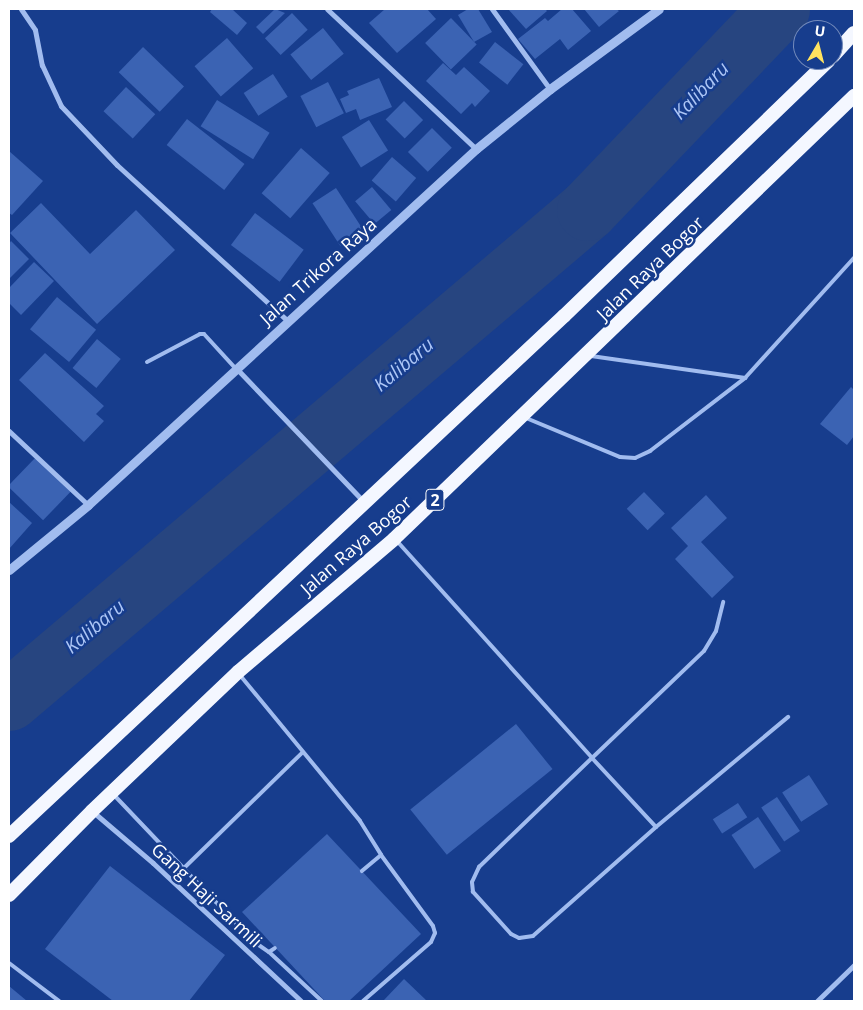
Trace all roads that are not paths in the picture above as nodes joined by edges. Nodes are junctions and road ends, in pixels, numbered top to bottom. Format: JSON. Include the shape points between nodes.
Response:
{"nodes":[{"id":1,"x":21,"y":9,"type":"edge"},
{"id":2,"x":327,"y":9,"type":"edge"},
{"id":3,"x":492,"y":9,"type":"edge"},
{"id":4,"x":660,"y":9,"type":"edge"},
{"id":5,"x":854,"y":32,"type":"edge"},
{"id":6,"x":843,"y":45,"type":"edge"},
{"id":7,"x":819,"y":70,"type":"edge"},
{"id":8,"x":550,"y":89,"type":"junction"},
{"id":9,"x":854,"y":96,"type":"edge"},
{"id":10,"x":476,"y":149,"type":"junction"},
{"id":11,"x":854,"y":258,"type":"edge"},
{"id":12,"x":287,"y":320,"type":"junction"},
{"id":13,"x":586,"y":355,"type":"junction"},
{"id":14,"x":147,"y":362,"type":"dead end"},
{"id":15,"x":235,"y":368,"type":"junction"},
{"id":16,"x":745,"y":378,"type":"junction"},
{"id":17,"x":523,"y":416,"type":"junction"},
{"id":18,"x":9,"y":431,"type":"edge"},
{"id":19,"x":364,"y":503,"type":"junction"},
{"id":20,"x":88,"y":505,"type":"junction"},
{"id":21,"x":394,"y":539,"type":"junction"},
{"id":22,"x":9,"y":570,"type":"edge"},
{"id":23,"x":723,"y":602,"type":"dead end"},
{"id":24,"x":238,"y":672,"type":"junction"},
{"id":25,"x":788,"y":717,"type":"dead end"},
{"id":26,"x":303,"y":752,"type":"junction"},
{"id":27,"x":592,"y":758,"type":"junction"},
{"id":28,"x":111,"y":793,"type":"junction"},
{"id":29,"x":92,"y":811,"type":"junction"},
{"id":30,"x":656,"y":827,"type":"junction"},
{"id":31,"x":9,"y":836,"type":"edge"},
{"id":32,"x":380,"y":855,"type":"junction"},
{"id":33,"x":184,"y":868,"type":"junction"},
{"id":34,"x":362,"y":871,"type":"dead end"},
{"id":35,"x":9,"y":895,"type":"edge"},
{"id":36,"x":275,"y":948,"type":"dead end"},
{"id":37,"x":269,"y":952,"type":"junction"},
{"id":38,"x":9,"y":963,"type":"edge"},
{"id":39,"x":854,"y":965,"type":"edge"},
{"id":40,"x":59,"y":1001,"type":"edge"},
{"id":41,"x":301,"y":1001,"type":"edge"},
{"id":42,"x":322,"y":1001,"type":"edge"},
{"id":43,"x":363,"y":1001,"type":"edge"},
{"id":44,"x":817,"y":1001,"type":"edge"}],
"edges":[{"from":1,"to":12,"type":"street","via":[[35,30],[42,65],[61,106],[117,165]]},
{"from":2,"to":10,"type":"street"},
{"from":3,"to":8,"type":"street"},
{"from":4,"to":8,"type":"street","name":"Jalan Trikora Raya"},
{"from":5,"to":6,"type":"highway"},
{"from":7,"to":19,"type":"highway","name":"Jalan Raya Bogor","via":[[564,316]]},
{"from":8,"to":10,"type":"street","name":"Jalan Trikora Raya"},
{"from":9,"to":13,"type":"highway","name":"Jalan Raya Bogor","number":"2"},
{"from":10,"to":12,"type":"street","name":"Jalan Trikora Raya"},
{"from":11,"to":16,"type":"lane"},
{"from":12,"to":15,"type":"street","name":"Jalan Trikora Raya"},
{"from":13,"to":16,"type":"lane"},
{"from":13,"to":17,"type":"highway","name":"Jalan Raya Bogor","number":"2"},
{"from":14,"to":15,"type":"lane","via":[[204,334]]},
{"from":15,"to":19,"type":"street"},
{"from":15,"to":20,"type":"street","name":"Jalan Trikora Raya"},
{"from":16,"to":17,"type":"lane","via":[[650,451],[635,458],[620,457]]},
{"from":17,"to":21,"type":"highway","name":"Jalan Raya Bogor","number":"2"},
{"from":18,"to":20,"type":"street"},
{"from":19,"to":31,"type":"highway","name":"Jalan Raya Bogor"},
{"from":20,"to":22,"type":"street","name":"Jalan Trikora Raya"},
{"from":21,"to":24,"type":"highway","name":"Jalan Raya Bogor","number":"2"},
{"from":21,"to":27,"type":"lane"},
{"from":23,"to":27,"type":"lane","via":[[716,631],[704,651]]},
{"from":24,"to":26,"type":"lane"},
{"from":24,"to":28,"type":"highway","name":"Jalan Raya Bogor","number":"2"},
{"from":25,"to":30,"type":"lane"},
{"from":26,"to":32,"type":"lane","via":[[360,821]]},
{"from":26,"to":33,"type":"lane"},
{"from":27,"to":30,"type":"lane"},
{"from":27,"to":30,"type":"lane","via":[[479,867],[472,882],[473,892],[511,934],[519,938],[533,936]]},
{"from":28,"to":29,"type":"highway","name":"Jalan Raya Bogor","number":"2"},
{"from":28,"to":33,"type":"lane"},
{"from":29,"to":35,"type":"highway","name":"Jalan Raya Bogor","number":"2"},
{"from":29,"to":41,"type":"street","name":"Gang Haji Sarmili","via":[[153,862]]},
{"from":32,"to":34,"type":"lane"},
{"from":32,"to":43,"type":"lane","via":[[434,926],[435,933],[431,942]]},
{"from":33,"to":37,"type":"lane","via":[[236,924]]},
{"from":36,"to":37,"type":"lane"},
{"from":37,"to":42,"type":"lane"},
{"from":38,"to":40,"type":"lane"},
{"from":39,"to":44,"type":"street"}]}
